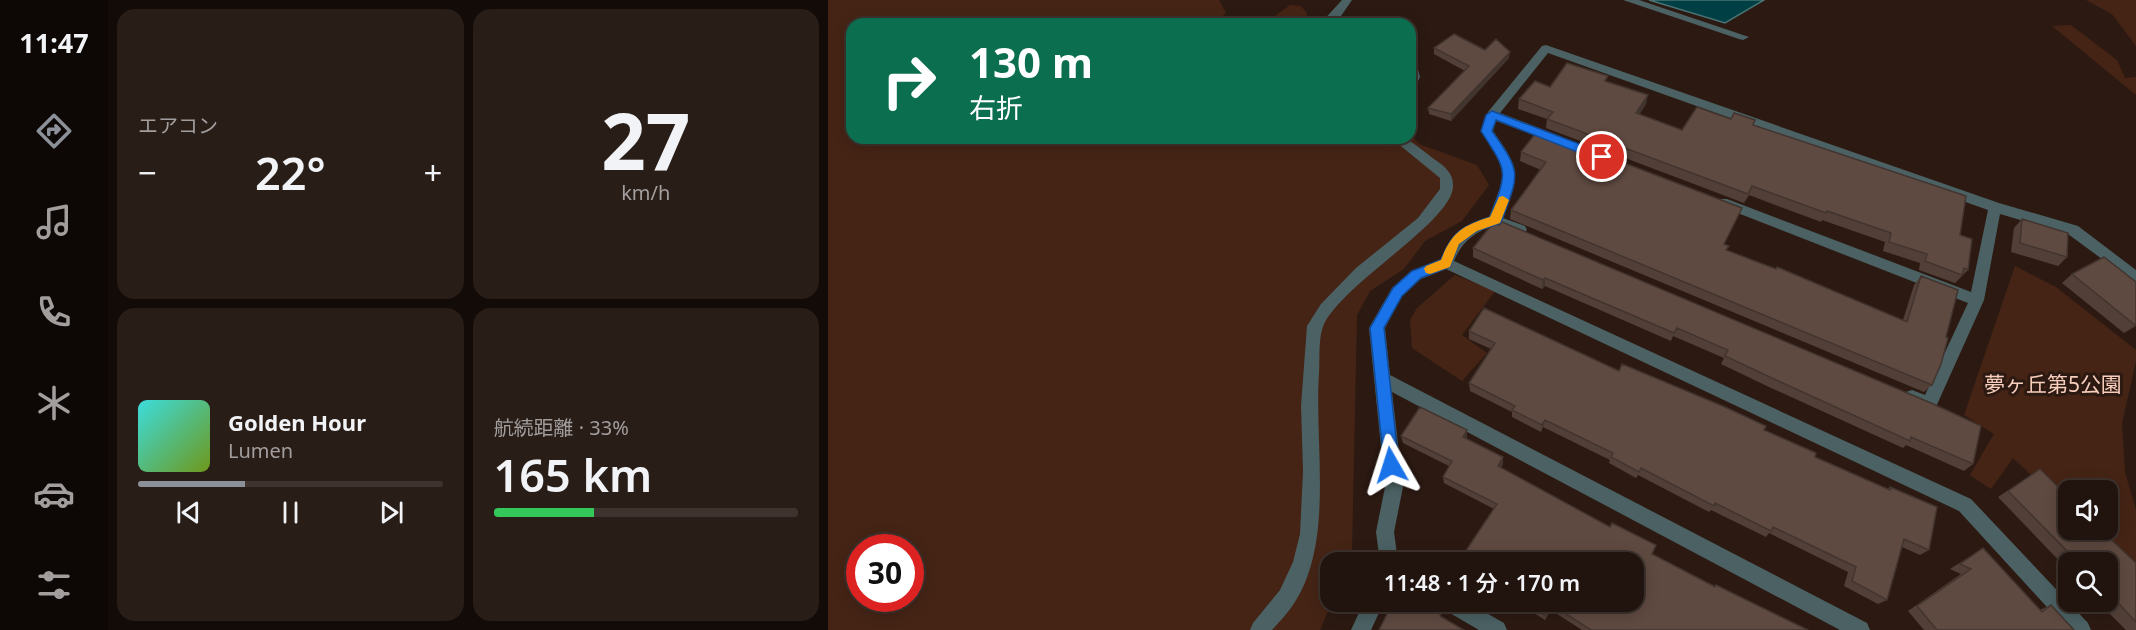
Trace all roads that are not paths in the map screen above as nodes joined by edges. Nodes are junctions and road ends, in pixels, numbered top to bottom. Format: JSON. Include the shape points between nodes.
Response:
{"nodes":[{"id":1,"x":1347,"y":0,"type":"edge"},
{"id":2,"x":1628,"y":0,"type":"edge"},
{"id":3,"x":1332,"y":18,"type":"edge"},
{"id":4,"x":1743,"y":37,"type":"dead end"},
{"id":5,"x":1492,"y":115,"type":"junction"},
{"id":6,"x":1403,"y":144,"type":"edge"},
{"id":7,"x":1569,"y":144,"type":"edge"},
{"id":8,"x":1713,"y":199,"type":"edge"},
{"id":9,"x":1995,"y":207,"type":"junction"},
{"id":10,"x":1495,"y":220,"type":"junction"},
{"id":11,"x":1539,"y":238,"type":"edge"},
{"id":12,"x":1446,"y":263,"type":"junction"},
{"id":13,"x":2136,"y":278,"type":"edge"},
{"id":14,"x":1977,"y":300,"type":"junction"},
{"id":15,"x":1382,"y":379,"type":"junction"},
{"id":16,"x":1897,"y":390,"type":"edge"},
{"id":17,"x":1388,"y":552,"type":"edge"},
{"id":18,"x":1369,"y":612,"type":"edge"},
{"id":19,"x":1467,"y":612,"type":"edge"},
{"id":20,"x":1260,"y":630,"type":"edge"},
{"id":21,"x":1361,"y":630,"type":"edge"},
{"id":22,"x":1497,"y":630,"type":"edge"},
{"id":23,"x":1860,"y":630,"type":"edge"},
{"id":24,"x":2081,"y":630,"type":"edge"}],
"edges":[{"from":1,"to":3,"type":"street"},
{"from":2,"to":4,"type":"street"},
{"from":5,"to":7,"type":"street"},
{"from":5,"to":9,"type":"street","via":[[1546,48]]},
{"from":5,"to":10,"type":"street","via":[[1487,131],[1506,159],[1510,181]]},
{"from":6,"to":20,"type":"street","via":[[1446,176],[1447,189],[1423,222],[1361,272],[1326,308],[1315,326],[1309,406],[1309,534],[1287,597]]},
{"from":8,"to":14,"type":"street"},
{"from":9,"to":13,"type":"street","via":[[2073,230]]},
{"from":9,"to":14,"type":"street"},
{"from":10,"to":11,"type":"street"},
{"from":10,"to":12,"type":"street","via":[[1473,227],[1454,242]]},
{"from":12,"to":15,"type":"street","via":[[1416,275],[1397,292],[1377,328]]},
{"from":12,"to":24,"type":"street","via":[[1965,505]]},
{"from":14,"to":16,"type":"street","via":[[1929,404]]},
{"from":15,"to":17,"type":"street","via":[[1394,487],[1385,532]]},
{"from":15,"to":23,"type":"street"},
{"from":18,"to":21,"type":"street"},
{"from":19,"to":22,"type":"street"}]}
